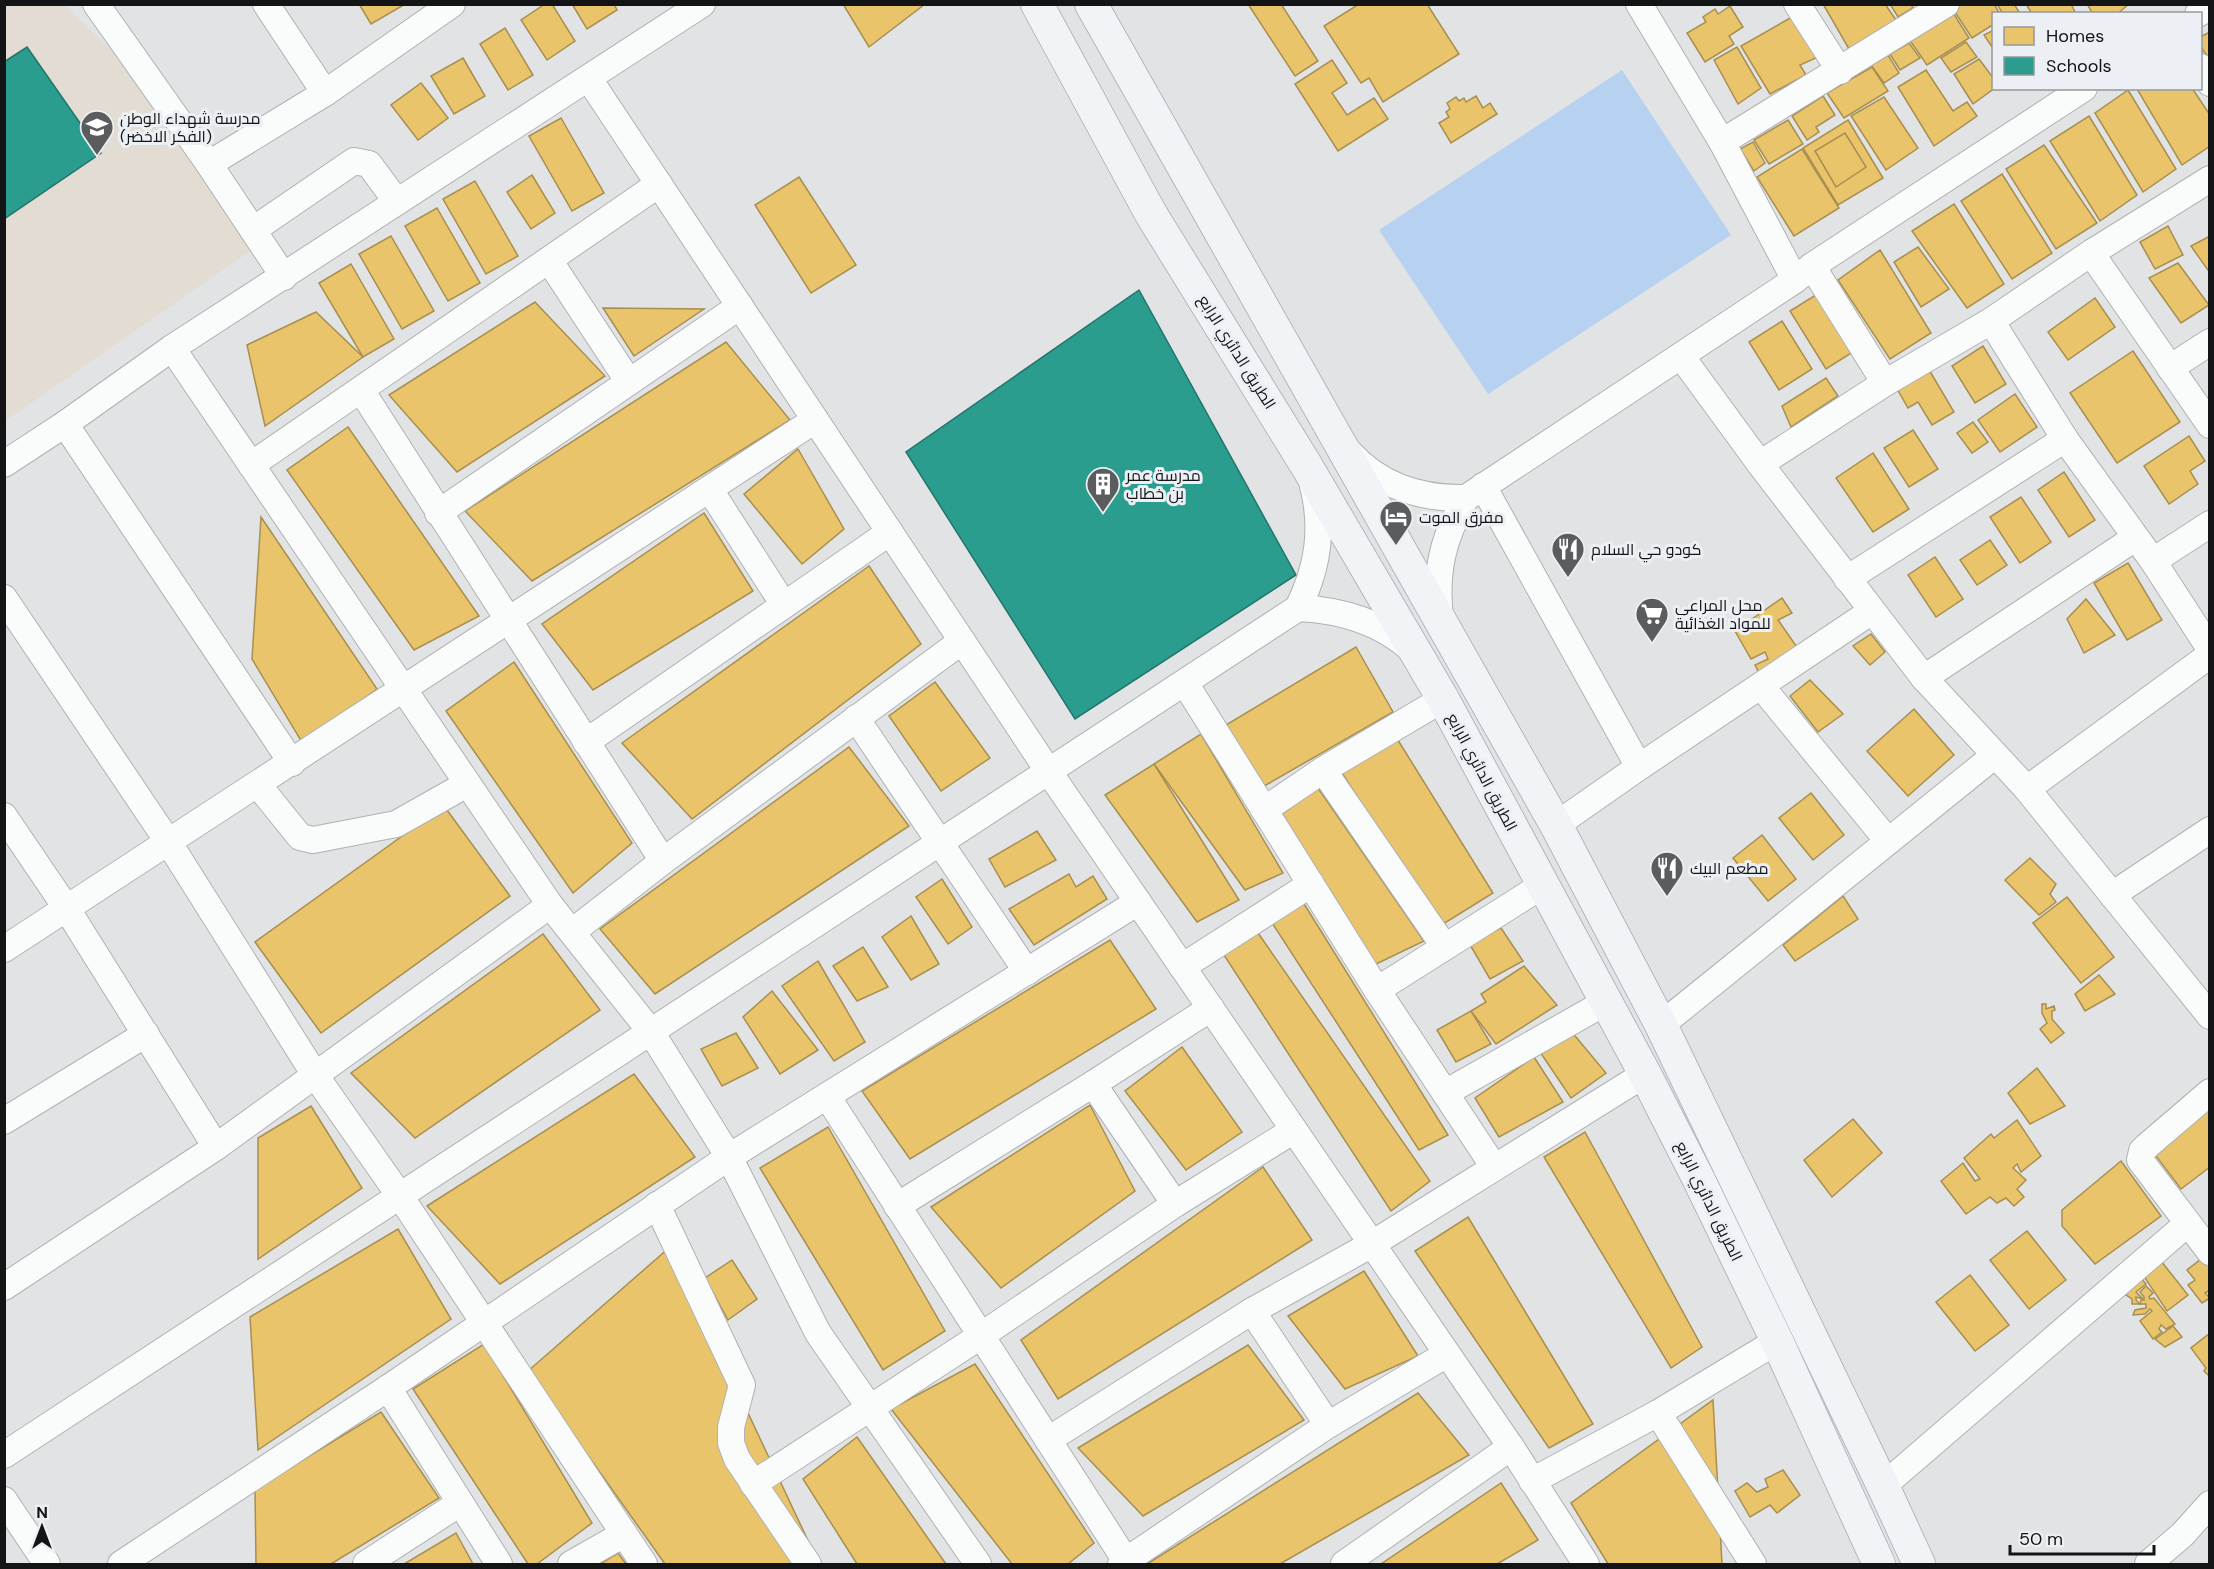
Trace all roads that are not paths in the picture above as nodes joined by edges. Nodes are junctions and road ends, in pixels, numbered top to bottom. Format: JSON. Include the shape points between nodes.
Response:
{"nodes":[{"id":1,"x":96,"y":4,"type":"edge"},
{"id":2,"x":266,"y":4,"type":"edge"},
{"id":3,"x":452,"y":4,"type":"edge"},
{"id":4,"x":702,"y":4,"type":"edge"},
{"id":5,"x":1037,"y":4,"type":"edge"},
{"id":6,"x":1091,"y":4,"type":"edge"},
{"id":7,"x":1639,"y":4,"type":"edge"},
{"id":8,"x":1797,"y":4,"type":"edge"},
{"id":9,"x":1946,"y":4,"type":"edge"},
{"id":10,"x":1840,"y":71,"type":"junction"},
{"id":11,"x":589,"y":79,"type":"junction"},
{"id":12,"x":2081,"y":90,"type":"edge"},
{"id":13,"x":325,"y":93,"type":"junction"},
{"id":14,"x":1722,"y":142,"type":"junction"},
{"id":15,"x":209,"y":164,"type":"junction"},
{"id":16,"x":2210,"y":179,"type":"edge"},
{"id":17,"x":659,"y":184,"type":"junction"},
{"id":18,"x":398,"y":202,"type":"junction"},
{"id":19,"x":253,"y":230,"type":"junction"},
{"id":20,"x":2091,"y":253,"type":"junction"},
{"id":21,"x":549,"y":260,"type":"junction"},
{"id":22,"x":1804,"y":273,"type":"junction"},
{"id":23,"x":284,"y":277,"type":"junction"},
{"id":24,"x":740,"y":306,"type":"junction"},
{"id":25,"x":1991,"y":321,"type":"junction"},
{"id":26,"x":2210,"y":342,"type":"edge"},
{"id":27,"x":172,"y":348,"type":"junction"},
{"id":28,"x":1681,"y":356,"type":"junction"},
{"id":29,"x":2170,"y":368,"type":"junction"},
{"id":30,"x":629,"y":382,"type":"junction"},
{"id":31,"x":1885,"y":383,"type":"junction"},
{"id":32,"x":361,"y":390,"type":"junction"},
{"id":33,"x":815,"y":420,"type":"junction"},
{"id":34,"x":65,"y":424,"type":"junction"},
{"id":35,"x":2210,"y":425,"type":"edge"},
{"id":36,"x":2065,"y":439,"type":"junction"},
{"id":37,"x":1340,"y":442,"type":"junction"},
{"id":38,"x":4,"y":464,"type":"edge"},
{"id":39,"x":1760,"y":464,"type":"junction"},
{"id":40,"x":251,"y":465,"type":"junction"},
{"id":41,"x":1306,"y":465,"type":"junction"},
{"id":42,"x":710,"y":490,"type":"junction"},
{"id":43,"x":1474,"y":492,"type":"junction"},
{"id":44,"x":438,"y":513,"type":"junction"},
{"id":45,"x":2210,"y":524,"type":"edge"},
{"id":46,"x":890,"y":532,"type":"junction"},
{"id":47,"x":2135,"y":538,"type":"junction"},
{"id":48,"x":2153,"y":561,"type":"junction"},
{"id":49,"x":1847,"y":579,"type":"junction"},
{"id":50,"x":4,"y":598,"type":"edge"},
{"id":51,"x":784,"y":605,"type":"junction"},
{"id":52,"x":1298,"y":608,"type":"junction"},
{"id":53,"x":1872,"y":611,"type":"junction"},
{"id":54,"x":508,"y":622,"type":"junction"},
{"id":55,"x":1440,"y":622,"type":"junction"},
{"id":56,"x":13,"y":628,"type":"edge"},
{"id":57,"x":962,"y":641,"type":"junction"},
{"id":58,"x":2210,"y":649,"type":"edge"},
{"id":59,"x":2210,"y":654,"type":"edge"},
{"id":60,"x":1421,"y":658,"type":"junction"},
{"id":61,"x":1924,"y":678,"type":"junction"},
{"id":62,"x":1185,"y":683,"type":"junction"},
{"id":63,"x":1761,"y":686,"type":"junction"},
{"id":64,"x":404,"y":690,"type":"junction"},
{"id":65,"x":1443,"y":699,"type":"junction"},
{"id":66,"x":856,"y":718,"type":"junction"},
{"id":67,"x":586,"y":742,"type":"junction"},
{"id":68,"x":1994,"y":756,"type":"junction"},
{"id":69,"x":291,"y":763,"type":"junction"},
{"id":70,"x":1639,"y":767,"type":"junction"},
{"id":71,"x":1323,"y":770,"type":"junction"},
{"id":72,"x":1049,"y":772,"type":"junction"},
{"id":73,"x":467,"y":784,"type":"junction"},
{"id":74,"x":258,"y":785,"type":"junction"},
{"id":75,"x":2027,"y":789,"type":"junction"},
{"id":76,"x":1264,"y":810,"type":"junction"},
{"id":77,"x":4,"y":816,"type":"edge"},
{"id":78,"x":1556,"y":825,"type":"junction"},
{"id":79,"x":2210,"y":830,"type":"edge"},
{"id":80,"x":1888,"y":841,"type":"junction"},
{"id":81,"x":169,"y":843,"type":"junction"},
{"id":82,"x":939,"y":843,"type":"junction"},
{"id":83,"x":663,"y":861,"type":"junction"},
{"id":84,"x":1311,"y":884,"type":"junction"},
{"id":85,"x":1543,"y":885,"type":"junction"},
{"id":86,"x":2112,"y":895,"type":"junction"},
{"id":87,"x":1138,"y":902,"type":"junction"},
{"id":88,"x":550,"y":905,"type":"junction"},
{"id":89,"x":67,"y":909,"type":"junction"},
{"id":90,"x":572,"y":932,"type":"junction"},
{"id":91,"x":1444,"y":946,"type":"junction"},
{"id":92,"x":4,"y":949,"type":"edge"},
{"id":93,"x":1182,"y":967,"type":"junction"},
{"id":94,"x":1026,"y":972,"type":"junction"},
{"id":95,"x":1377,"y":990,"type":"junction"},
{"id":96,"x":1606,"y":1002,"type":"junction"},
{"id":97,"x":2207,"y":1007,"type":"edge"},
{"id":98,"x":1211,"y":1008,"type":"junction"},
{"id":99,"x":1661,"y":1025,"type":"junction"},
{"id":100,"x":651,"y":1032,"type":"junction"},
{"id":101,"x":146,"y":1034,"type":"junction"},
{"id":102,"x":1645,"y":1074,"type":"junction"},
{"id":103,"x":315,"y":1076,"type":"junction"},
{"id":104,"x":1093,"y":1084,"type":"junction"},
{"id":105,"x":2210,"y":1092,"type":"edge"},
{"id":106,"x":1445,"y":1093,"type":"junction"},
{"id":107,"x":826,"y":1096,"type":"junction"},
{"id":108,"x":4,"y":1121,"type":"edge"},
{"id":109,"x":1294,"y":1130,"type":"junction"},
{"id":110,"x":216,"y":1147,"type":"junction"},
{"id":111,"x":729,"y":1157,"type":"junction"},
{"id":112,"x":1494,"y":1167,"type":"junction"},
{"id":113,"x":400,"y":1197,"type":"junction"},
{"id":114,"x":1175,"y":1204,"type":"junction"},
{"id":115,"x":657,"y":1205,"type":"junction"},
{"id":116,"x":897,"y":1206,"type":"junction"},
{"id":117,"x":2187,"y":1224,"type":"junction"},
{"id":118,"x":1372,"y":1244,"type":"junction"},
{"id":119,"x":2210,"y":1252,"type":"edge"},
{"id":120,"x":4,"y":1287,"type":"edge"},
{"id":121,"x":1252,"y":1311,"type":"junction"},
{"id":122,"x":483,"y":1322,"type":"junction"},
{"id":123,"x":982,"y":1335,"type":"junction"},
{"id":124,"x":1777,"y":1341,"type":"junction"},
{"id":125,"x":1447,"y":1353,"type":"junction"},
{"id":126,"x":388,"y":1388,"type":"junction"},
{"id":127,"x":869,"y":1407,"type":"junction"},
{"id":128,"x":1658,"y":1413,"type":"junction"},
{"id":129,"x":1328,"y":1425,"type":"junction"},
{"id":130,"x":1048,"y":1440,"type":"junction"},
{"id":131,"x":1511,"y":1448,"type":"junction"},
{"id":132,"x":4,"y":1455,"type":"edge"},
{"id":133,"x":1532,"y":1481,"type":"junction"},
{"id":134,"x":753,"y":1484,"type":"junction"},
{"id":135,"x":1884,"y":1486,"type":"junction"},
{"id":136,"x":4,"y":1500,"type":"edge"},
{"id":137,"x":460,"y":1503,"type":"junction"},
{"id":138,"x":2210,"y":1504,"type":"edge"},
{"id":139,"x":624,"y":1534,"type":"junction"},
{"id":140,"x":1123,"y":1563,"type":"edge"},
{"id":141,"x":47,"y":1564,"type":"edge"},
{"id":142,"x":121,"y":1564,"type":"edge"},
{"id":143,"x":366,"y":1564,"type":"edge"},
{"id":144,"x":499,"y":1564,"type":"edge"},
{"id":145,"x":571,"y":1564,"type":"edge"},
{"id":146,"x":644,"y":1564,"type":"edge"},
{"id":147,"x":808,"y":1564,"type":"edge"},
{"id":148,"x":978,"y":1564,"type":"edge"},
{"id":149,"x":1344,"y":1564,"type":"edge"},
{"id":150,"x":1586,"y":1564,"type":"edge"},
{"id":151,"x":1753,"y":1564,"type":"edge"},
{"id":152,"x":1879,"y":1564,"type":"edge"},
{"id":153,"x":1918,"y":1564,"type":"edge"},
{"id":154,"x":2148,"y":1564,"type":"edge"}],
"edges":[{"from":1,"to":15,"type":"street"},
{"from":2,"to":13,"type":"street"},
{"from":3,"to":13,"type":"street"},
{"from":4,"to":11,"type":"street"},
{"from":5,"to":41,"type":"main road","name":"الطريق الدائري الرابع","via":[[1151,214]]},
{"from":6,"to":37,"type":"main road","name":"الطريق الدائري الرابع"},
{"from":7,"to":14,"type":"street"},
{"from":8,"to":10,"type":"street"},
{"from":9,"to":10,"type":"street"},
{"from":10,"to":14,"type":"street"},
{"from":11,"to":17,"type":"street"},
{"from":11,"to":18,"type":"street"},
{"from":12,"to":22,"type":"street"},
{"from":13,"to":15,"type":"street"},
{"from":14,"to":22,"type":"street"},
{"from":15,"to":19,"type":"street"},
{"from":16,"to":20,"type":"street"},
{"from":17,"to":21,"type":"street"},
{"from":17,"to":24,"type":"street"},
{"from":18,"to":19,"type":"street","via":[[369,164],[354,160]]},
{"from":18,"to":23,"type":"street"},
{"from":19,"to":23,"type":"street"},
{"from":20,"to":25,"type":"street"},
{"from":20,"to":29,"type":"street"},
{"from":21,"to":30,"type":"street"},
{"from":21,"to":32,"type":"street"},
{"from":22,"to":28,"type":"street"},
{"from":22,"to":31,"type":"street"},
{"from":23,"to":27,"type":"street"},
{"from":24,"to":30,"type":"street"},
{"from":24,"to":33,"type":"street"},
{"from":25,"to":31,"type":"street"},
{"from":25,"to":36,"type":"street"},
{"from":26,"to":29,"type":"street"},
{"from":27,"to":34,"type":"street"},
{"from":27,"to":40,"type":"street"},
{"from":28,"to":39,"type":"street"},
{"from":28,"to":43,"type":"street"},
{"from":29,"to":35,"type":"street"},
{"from":30,"to":44,"type":"street"},
{"from":31,"to":39,"type":"street"},
{"from":32,"to":40,"type":"street"},
{"from":32,"to":44,"type":"street"},
{"from":33,"to":42,"type":"street"},
{"from":33,"to":46,"type":"street"},
{"from":34,"to":38,"type":"street"},
{"from":34,"to":69,"type":"street"},
{"from":36,"to":47,"type":"street"},
{"from":36,"to":49,"type":"street"},
{"from":37,"to":43,"type":"street","via":[[1376,475],[1397,486],[1443,499]]},
{"from":37,"to":55,"type":"main road","name":"الطريق الدائري الرابع"},
{"from":39,"to":49,"type":"street"},
{"from":40,"to":64,"type":"street"},
{"from":41,"to":52,"type":"street","via":[[1317,501],[1319,538],[1313,574]]},
{"from":41,"to":60,"type":"main road","name":"الطريق الدائري الرابع"},
{"from":42,"to":51,"type":"street"},
{"from":42,"to":54,"type":"street"},
{"from":43,"to":55,"type":"street","via":[[1453,520],[1444,545],[1437,596]]},
{"from":43,"to":70,"type":"street"},
{"from":44,"to":54,"type":"street"},
{"from":45,"to":48,"type":"street"},
{"from":46,"to":51,"type":"street"},
{"from":46,"to":57,"type":"street"},
{"from":47,"to":48,"type":"street"},
{"from":47,"to":61,"type":"street"},
{"from":48,"to":58,"type":"street"},
{"from":49,"to":53,"type":"street"},
{"from":50,"to":56,"type":"street"},
{"from":51,"to":67,"type":"street"},
{"from":52,"to":60,"type":"street","via":[[1359,618],[1392,635]]},
{"from":52,"to":62,"type":"street"},
{"from":53,"to":61,"type":"street"},
{"from":53,"to":63,"type":"street"},
{"from":54,"to":64,"type":"street"},
{"from":54,"to":67,"type":"street"},
{"from":55,"to":78,"type":"main road","name":"الطريق الدائري الرابع"},
{"from":56,"to":81,"type":"street"},
{"from":57,"to":66,"type":"street"},
{"from":57,"to":72,"type":"street"},
{"from":59,"to":75,"type":"street"},
{"from":60,"to":65,"type":"main road","name":"الطريق الدائري الرابع"},
{"from":61,"to":68,"type":"street"},
{"from":62,"to":72,"type":"street"},
{"from":62,"to":76,"type":"street"},
{"from":63,"to":70,"type":"street"},
{"from":63,"to":80,"type":"street"},
{"from":64,"to":69,"type":"street"},
{"from":64,"to":73,"type":"street"},
{"from":65,"to":71,"type":"street"},
{"from":65,"to":85,"type":"main road","name":"الطريق الدائري الرابع"},
{"from":66,"to":82,"type":"street"},
{"from":66,"to":83,"type":"street"},
{"from":67,"to":83,"type":"street"},
{"from":68,"to":75,"type":"street"},
{"from":68,"to":80,"type":"street"},
{"from":69,"to":74,"type":"street"},
{"from":70,"to":78,"type":"street"},
{"from":71,"to":76,"type":"street"},
{"from":71,"to":91,"type":"street"},
{"from":72,"to":82,"type":"street"},
{"from":72,"to":87,"type":"street"},
{"from":73,"to":74,"type":"street","via":[[396,824],[314,840],[300,837]]},
{"from":73,"to":88,"type":"street"},
{"from":74,"to":81,"type":"street"},
{"from":75,"to":86,"type":"street"},
{"from":76,"to":84,"type":"street"},
{"from":77,"to":89,"type":"street"},
{"from":78,"to":99,"type":"main road","name":"الطريق الدائري الرابع"},
{"from":79,"to":86,"type":"street"},
{"from":80,"to":99,"type":"street"},
{"from":81,"to":89,"type":"street"},
{"from":81,"to":103,"type":"street"},
{"from":82,"to":94,"type":"street"},
{"from":82,"to":100,"type":"street"},
{"from":83,"to":90,"type":"street"},
{"from":84,"to":93,"type":"street"},
{"from":84,"to":95,"type":"street"},
{"from":85,"to":91,"type":"street"},
{"from":85,"to":96,"type":"main road","name":"الطريق الدائري الرابع"},
{"from":86,"to":97,"type":"street"},
{"from":87,"to":93,"type":"street"},
{"from":87,"to":94,"type":"street"},
{"from":88,"to":90,"type":"street"},
{"from":88,"to":103,"type":"street"},
{"from":89,"to":92,"type":"street"},
{"from":89,"to":101,"type":"street"},
{"from":90,"to":100,"type":"street"},
{"from":91,"to":95,"type":"street"},
{"from":93,"to":98,"type":"street"},
{"from":94,"to":107,"type":"street"},
{"from":95,"to":106,"type":"street"},
{"from":96,"to":102,"type":"main road","name":"الطريق الدائري الرابع"},
{"from":96,"to":106,"type":"street"},
{"from":98,"to":104,"type":"street"},
{"from":98,"to":109,"type":"street"},
{"from":99,"to":135,"type":"main road","name":"الطريق الدائري الرابع"},
{"from":100,"to":111,"type":"street"},
{"from":100,"to":113,"type":"street"},
{"from":101,"to":108,"type":"street"},
{"from":101,"to":110,"type":"street"},
{"from":102,"to":112,"type":"street"},
{"from":102,"to":124,"type":"main road","name":"الطريق الدائري الرابع"},
{"from":103,"to":110,"type":"street"},
{"from":103,"to":113,"type":"street"},
{"from":104,"to":114,"type":"street"},
{"from":104,"to":116,"type":"street"},
{"from":105,"to":117,"type":"street","via":[[2140,1156]]},
{"from":106,"to":112,"type":"street"},
{"from":107,"to":111,"type":"street"},
{"from":107,"to":116,"type":"street"},
{"from":109,"to":114,"type":"street"},
{"from":109,"to":118,"type":"street"},
{"from":110,"to":120,"type":"street"},
{"from":111,"to":115,"type":"street"},
{"from":111,"to":127,"type":"street","via":[[818,1333]]},
{"from":112,"to":118,"type":"street"},
{"from":113,"to":122,"type":"street"},
{"from":113,"to":132,"type":"street"},
{"from":114,"to":123,"type":"street"},
{"from":115,"to":122,"type":"street"},
{"from":115,"to":134,"type":"street","via":[[740,1377],[742,1385],[731,1443]]},
{"from":116,"to":123,"type":"street"},
{"from":117,"to":119,"type":"street"},
{"from":117,"to":135,"type":"street"},
{"from":118,"to":121,"type":"street"},
{"from":118,"to":125,"type":"street"},
{"from":121,"to":129,"type":"street"},
{"from":121,"to":130,"type":"street"},
{"from":122,"to":126,"type":"street"},
{"from":122,"to":139,"type":"street"},
{"from":123,"to":127,"type":"street"},
{"from":123,"to":130,"type":"street"},
{"from":124,"to":128,"type":"street"},
{"from":124,"to":152,"type":"main road","name":"الطريق الدائري الرابع"},
{"from":125,"to":129,"type":"street"},
{"from":125,"to":131,"type":"street"},
{"from":126,"to":137,"type":"street"},
{"from":126,"to":142,"type":"street"},
{"from":127,"to":134,"type":"street"},
{"from":127,"to":148,"type":"street"},
{"from":128,"to":133,"type":"street"},
{"from":128,"to":151,"type":"street"},
{"from":129,"to":140,"type":"street"},
{"from":130,"to":140,"type":"street"},
{"from":131,"to":133,"type":"street"},
{"from":131,"to":149,"type":"street"},
{"from":133,"to":150,"type":"street"},
{"from":134,"to":147,"type":"street"},
{"from":135,"to":153,"type":"main road","name":"الطريق الدائري الرابع"},
{"from":136,"to":141,"type":"street"},
{"from":137,"to":143,"type":"street"},
{"from":137,"to":144,"type":"street"},
{"from":138,"to":154,"type":"street"},
{"from":139,"to":145,"type":"street"},
{"from":139,"to":146,"type":"street"}]}
